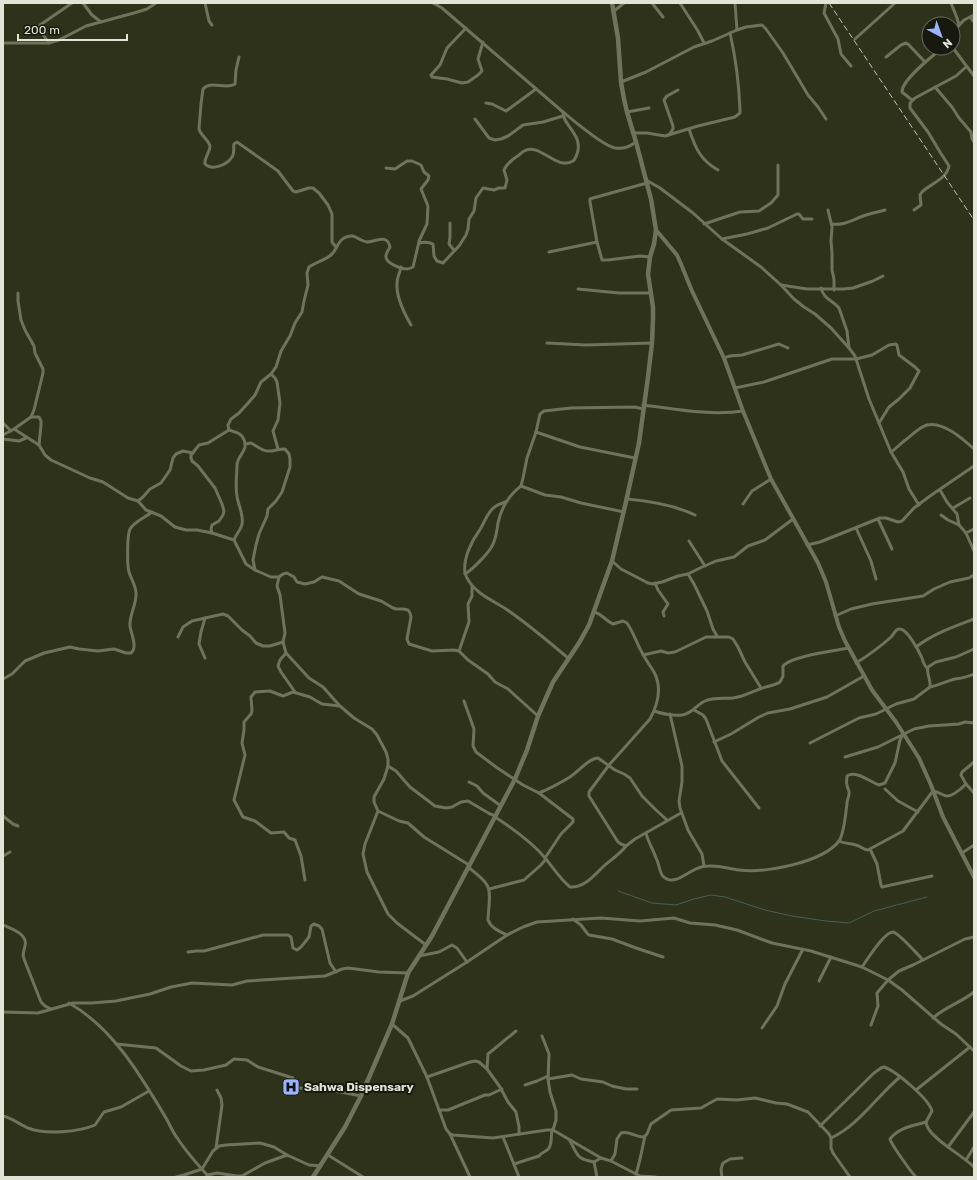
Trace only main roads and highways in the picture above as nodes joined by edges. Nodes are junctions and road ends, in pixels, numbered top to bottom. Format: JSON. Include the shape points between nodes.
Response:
{"nodes":[{"id":1,"x":612,"y":3,"type":"edge"},
{"id":2,"x":313,"y":1177,"type":"edge"}],
"edges":[{"from":1,"to":2,"type":"main road","via":[[621,82],[656,230],[648,274],[653,313],[652,342],[639,443],[612,561],[589,625],[553,682],[515,778],[435,931],[408,973],[392,1024],[361,1096],[345,1127]]}]}
